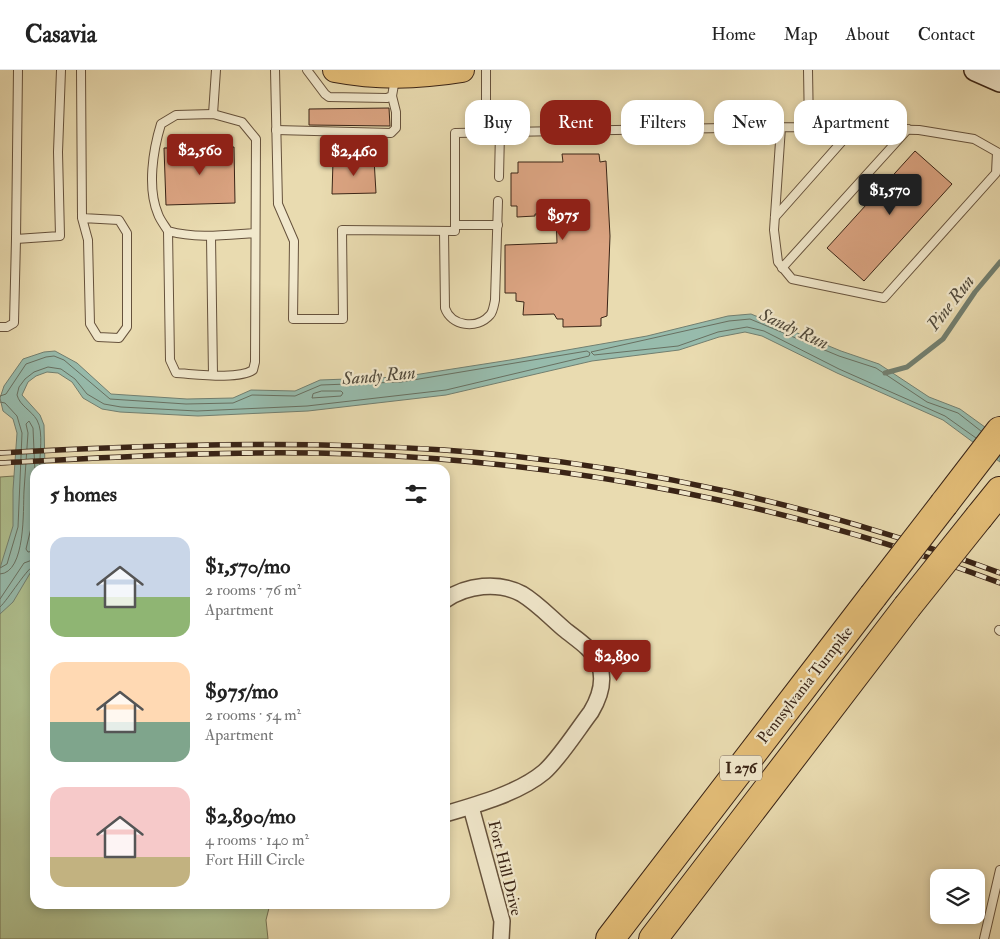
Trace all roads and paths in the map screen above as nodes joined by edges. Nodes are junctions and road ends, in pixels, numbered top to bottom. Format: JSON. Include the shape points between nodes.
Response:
{"nodes":[{"id":1,"x":18,"y":70,"type":"edge"},
{"id":2,"x":61,"y":70,"type":"edge"},
{"id":3,"x":81,"y":70,"type":"edge"},
{"id":4,"x":216,"y":70,"type":"edge"},
{"id":5,"x":275,"y":70,"type":"edge"},
{"id":6,"x":307,"y":70,"type":"edge"},
{"id":7,"x":335,"y":70,"type":"edge"},
{"id":8,"x":462,"y":70,"type":"edge"},
{"id":9,"x":486,"y":70,"type":"edge"},
{"id":10,"x":808,"y":70,"type":"edge"},
{"id":11,"x":975,"y":70,"type":"edge"},
{"id":12,"x":1000,"y":81,"type":"edge"},
{"id":13,"x":394,"y":86,"type":"junction"},
{"id":14,"x":486,"y":100,"type":"edge"},
{"id":15,"x":809,"y":100,"type":"edge"},
{"id":16,"x":213,"y":114,"type":"junction"},
{"id":17,"x":714,"y":128,"type":"edge"},
{"id":18,"x":276,"y":130,"type":"junction"},
{"id":19,"x":908,"y":130,"type":"joint"},
{"id":20,"x":530,"y":131,"type":"edge"},
{"id":21,"x":465,"y":132,"type":"edge"},
{"id":22,"x":500,"y":145,"type":"edge"},
{"id":23,"x":780,"y":145,"type":"edge"},
{"id":24,"x":838,"y":145,"type":"edge"},
{"id":25,"x":499,"y":177,"type":"dead end"},
{"id":26,"x":498,"y":201,"type":"dead end"},
{"id":27,"x":775,"y":217,"type":"junction"},
{"id":28,"x":82,"y":218,"type":"junction"},
{"id":29,"x":498,"y":225,"type":"junction"},
{"id":30,"x":456,"y":226,"type":"junction"},
{"id":31,"x":168,"y":231,"type":"junction"},
{"id":32,"x":444,"y":231,"type":"junction"},
{"id":33,"x":254,"y":233,"type":"junction"},
{"id":34,"x":211,"y":236,"type":"junction"},
{"id":35,"x":16,"y":238,"type":"junction"},
{"id":36,"x":782,"y":268,"type":"junction"},
{"id":37,"x":0,"y":327,"type":"edge"},
{"id":38,"x":213,"y":375,"type":"junction"},
{"id":39,"x":1000,"y":431,"type":"edge"},
{"id":40,"x":1000,"y":491,"type":"edge"},
{"id":41,"x":450,"y":598,"type":"edge"},
{"id":42,"x":471,"y":806,"type":"junction"},
{"id":43,"x":450,"y":812,"type":"edge"},
{"id":44,"x":1000,"y":870,"type":"edge"},
{"id":45,"x":501,"y":939,"type":"edge"},
{"id":46,"x":610,"y":939,"type":"edge"},
{"id":47,"x":653,"y":939,"type":"edge"},
{"id":48,"x":984,"y":939,"type":"edge"}],
"edges":[{"from":1,"to":35,"type":"lane"},
{"from":2,"to":35,"type":"lane","via":[[58,152],[60,236]]},
{"from":3,"to":28,"type":"lane"},
{"from":4,"to":16,"type":"lane"},
{"from":5,"to":18,"type":"lane"},
{"from":6,"to":13,"type":"lane","via":[[329,97],[387,98]]},
{"from":7,"to":13,"type":"main road","via":[[367,76]]},
{"from":8,"to":13,"type":"main road"},
{"from":9,"to":14,"type":"lane"},
{"from":10,"to":15,"type":"lane"},
{"from":11,"to":12,"type":"main road"},
{"from":13,"to":18,"type":"lane","via":[[396,128],[391,133]]},
{"from":16,"to":31,"type":"lane","via":[[176,115],[161,124],[155,144],[153,189],[157,214]]},
{"from":16,"to":33,"type":"lane","via":[[242,122],[256,139]]},
{"from":17,"to":20,"type":"lane"},
{"from":18,"to":32,"type":"lane","via":[[278,204],[294,241],[293,319],[343,319],[342,230]]},
{"from":19,"to":36,"type":"lane"},
{"from":19,"to":36,"type":"lane","via":[[974,139],[997,152],[996,173],[884,298],[792,278]]},
{"from":21,"to":30,"type":"lane","via":[[455,132]]},
{"from":22,"to":25,"type":"lane"},
{"from":23,"to":27,"type":"lane"},
{"from":24,"to":27,"type":"lane"},
{"from":26,"to":29,"type":"lane"},
{"from":27,"to":36,"type":"lane","via":[[778,262]]},
{"from":28,"to":28,"type":"lane","via":[[88,240],[90,324],[98,337],[119,338],[127,327],[127,233],[119,220]]},
{"from":29,"to":30,"type":"lane"},
{"from":29,"to":32,"type":"lane","via":[[492,314],[483,322],[467,325],[454,321],[445,308]]},
{"from":30,"to":32,"type":"lane","via":[[455,231]]},
{"from":31,"to":34,"type":"lane"},
{"from":31,"to":38,"type":"lane","via":[[170,360],[176,373]]},
{"from":33,"to":34,"type":"lane"},
{"from":33,"to":38,"type":"lane","via":[[253,370],[247,374]]},
{"from":34,"to":38,"type":"lane"},
{"from":35,"to":37,"type":"lane","via":[[14,323]]},
{"from":39,"to":46,"type":"highway","name":"Pennsylvania Turnpike","number":"I 276","bridge":true},
{"from":40,"to":47,"type":"highway","name":"Pennsylvania Turnpike","number":"I 276","bridge":true},
{"from":41,"to":42,"type":"street","via":[[480,586],[522,594],[589,649],[599,664],[602,683],[597,703],[546,771]]},
{"from":42,"to":43,"type":"street"},
{"from":42,"to":45,"type":"street","name":"Fort Hill Drive","via":[[502,921]]},
{"from":44,"to":48,"type":"lane"}]}
